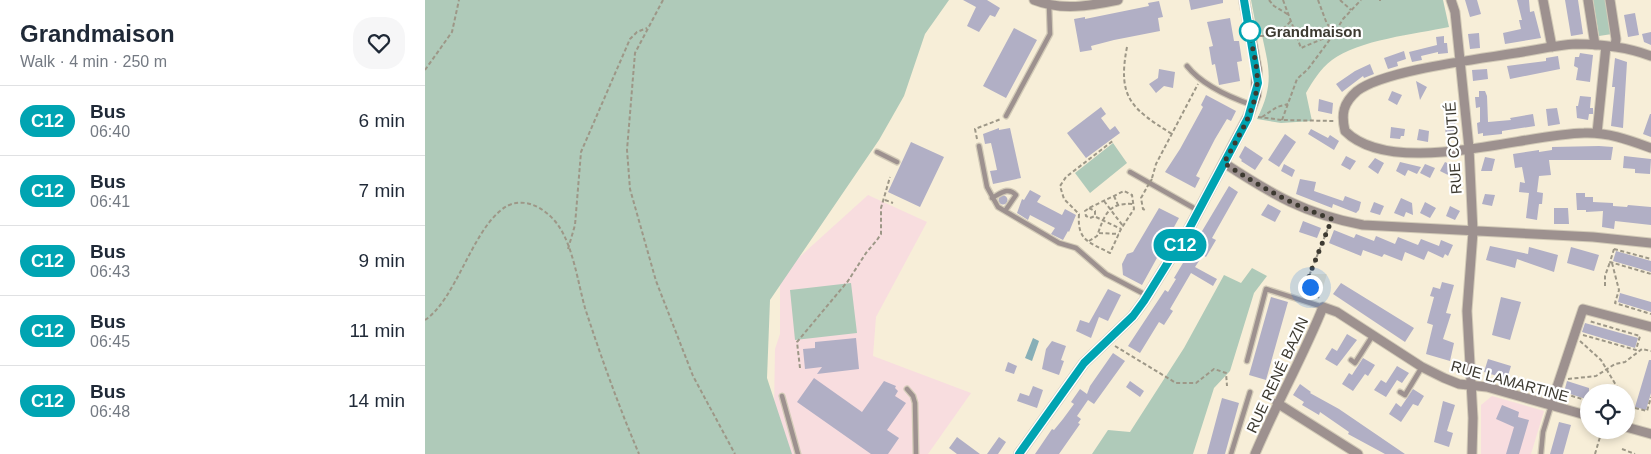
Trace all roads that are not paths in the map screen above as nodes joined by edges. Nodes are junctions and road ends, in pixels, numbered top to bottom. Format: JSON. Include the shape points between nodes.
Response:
{"nodes":[{"id":1,"x":1034,"y":0,"type":"edge"},
{"id":2,"x":1117,"y":0,"type":"edge"},
{"id":3,"x":1244,"y":0,"type":"edge"},
{"id":4,"x":1451,"y":0,"type":"edge"},
{"id":5,"x":1543,"y":0,"type":"edge"},
{"id":6,"x":1588,"y":0,"type":"edge"},
{"id":7,"x":1610,"y":0,"type":"edge"},
{"id":8,"x":1049,"y":5,"type":"junction"},
{"id":9,"x":1595,"y":45,"type":"junction"},
{"id":10,"x":1611,"y":46,"type":"junction"},
{"id":11,"x":1552,"y":47,"type":"junction"},
{"id":12,"x":1651,"y":56,"type":"edge"},
{"id":13,"x":1460,"y":62,"type":"junction"},
{"id":14,"x":1187,"y":66,"type":"dead end"},
{"id":15,"x":1253,"y":105,"type":"junction"},
{"id":16,"x":1007,"y":116,"type":"road end"},
{"id":17,"x":1602,"y":134,"type":"junction"},
{"id":18,"x":979,"y":146,"type":"road end"},
{"id":19,"x":1651,"y":148,"type":"edge"},
{"id":20,"x":1469,"y":149,"type":"junction"},
{"id":21,"x":877,"y":152,"type":"dead end"},
{"id":22,"x":897,"y":162,"type":"dead end"},
{"id":23,"x":1224,"y":163,"type":"junction"},
{"id":24,"x":1130,"y":172,"type":"dead end"},
{"id":25,"x":991,"y":198,"type":"junction"},
{"id":26,"x":1005,"y":211,"type":"junction"},
{"id":27,"x":1199,"y":211,"type":"junction"},
{"id":28,"x":1473,"y":232,"type":"junction"},
{"id":29,"x":1651,"y":243,"type":"edge"},
{"id":30,"x":1147,"y":296,"type":"junction"},
{"id":31,"x":1323,"y":307,"type":"junction"},
{"id":32,"x":1651,"y":327,"type":"edge"},
{"id":33,"x":1373,"y":335,"type":"junction"},
{"id":34,"x":1351,"y":360,"type":"dead end"},
{"id":35,"x":1247,"y":361,"type":"dead end"},
{"id":36,"x":1422,"y":367,"type":"junction"},
{"id":37,"x":1470,"y":385,"type":"junction"},
{"id":38,"x":907,"y":389,"type":"dead end"},
{"id":39,"x":1250,"y":392,"type":"dead end"},
{"id":40,"x":1400,"y":392,"type":"dead end"},
{"id":41,"x":782,"y":396,"type":"dead end"},
{"id":42,"x":1277,"y":402,"type":"junction"},
{"id":43,"x":1551,"y":405,"type":"junction"},
{"id":44,"x":1580,"y":413,"type":"edge"},
{"id":45,"x":1635,"y":430,"type":"edge"},
{"id":46,"x":1651,"y":434,"type":"edge"},
{"id":47,"x":1541,"y":453,"type":"edge"},
{"id":48,"x":798,"y":454,"type":"edge"},
{"id":49,"x":916,"y":454,"type":"edge"},
{"id":50,"x":1019,"y":454,"type":"edge"},
{"id":51,"x":1231,"y":454,"type":"edge"},
{"id":52,"x":1255,"y":454,"type":"edge"},
{"id":53,"x":1357,"y":454,"type":"edge"},
{"id":54,"x":1472,"y":454,"type":"edge"}],
"edges":[{"from":1,"to":8,"type":"street"},
{"from":2,"to":8,"type":"street","via":[[1086,7]]},
{"from":3,"to":15,"type":"street","via":[[1257,71]]},
{"from":4,"to":13,"type":"street","name":"RUE COUTIÉ"},
{"from":5,"to":11,"type":"street"},
{"from":6,"to":9,"type":"street"},
{"from":7,"to":10,"type":"street","via":[[1616,39]]},
{"from":8,"to":16,"type":"lane","via":[[1050,34]]},
{"from":9,"to":10,"type":"street"},
{"from":9,"to":11,"type":"street"},
{"from":10,"to":12,"type":"street"},
{"from":10,"to":17,"type":"street"},
{"from":11,"to":13,"type":"street"},
{"from":13,"to":20,"type":"street","name":"RUE COUTIÉ"},
{"from":13,"to":20,"type":"street","via":[[1394,76],[1365,87],[1343,108],[1342,121],[1351,137],[1377,148],[1415,153]]},
{"from":14,"to":15,"type":"lane","via":[[1201,80]]},
{"from":15,"to":23,"type":"street"},
{"from":17,"to":19,"type":"street"},
{"from":17,"to":20,"type":"street","via":[[1570,134]]},
{"from":18,"to":25,"type":"lane"},
{"from":20,"to":28,"type":"street","name":"RUE COUTIÉ"},
{"from":21,"to":22,"type":"lane"},
{"from":23,"to":27,"type":"street"},
{"from":23,"to":28,"type":"street","via":[[1271,193],[1304,210],[1332,219],[1363,225]]},
{"from":24,"to":27,"type":"lane"},
{"from":25,"to":26,"type":"lane"},
{"from":25,"to":26,"type":"lane","via":[[1012,190],[1016,195]]},
{"from":26,"to":30,"type":"lane","via":[[1059,243],[1076,248],[1106,274]]},
{"from":27,"to":30,"type":"street"},
{"from":28,"to":29,"type":"street"},
{"from":28,"to":37,"type":"street","name":"RUE COUTIÉ","via":[[1467,311]]},
{"from":30,"to":50,"type":"street","via":[[1133,316],[1084,363]]},
{"from":31,"to":33,"type":"street","name":"RUE LAMARTINE"},
{"from":31,"to":35,"type":"lane","via":[[1266,289]]},
{"from":31,"to":42,"type":"street","name":"RUE RENÉ BAZIN","via":[[1303,356]]},
{"from":32,"to":43,"type":"street","via":[[1583,309]]},
{"from":33,"to":34,"type":"lane","via":[[1355,363]]},
{"from":33,"to":36,"type":"street","name":"RUE LAMARTINE"},
{"from":36,"to":37,"type":"street","name":"RUE LAMARTINE","via":[[1459,384]]},
{"from":36,"to":40,"type":"lane","via":[[1405,394]]},
{"from":37,"to":43,"type":"street","name":"RUE LAMARTINE"},
{"from":37,"to":54,"type":"street","name":"RUE COUTIÉ"},
{"from":38,"to":49,"type":"lane","via":[[915,403]]},
{"from":39,"to":51,"type":"lane"},
{"from":41,"to":48,"type":"lane"},
{"from":42,"to":52,"type":"street","name":"RUE RENÉ BAZIN"},
{"from":42,"to":53,"type":"street"},
{"from":43,"to":44,"type":"street","name":"RUE LAMARTINE"},
{"from":43,"to":47,"type":"lane"},
{"from":45,"to":46,"type":"street"}]}
